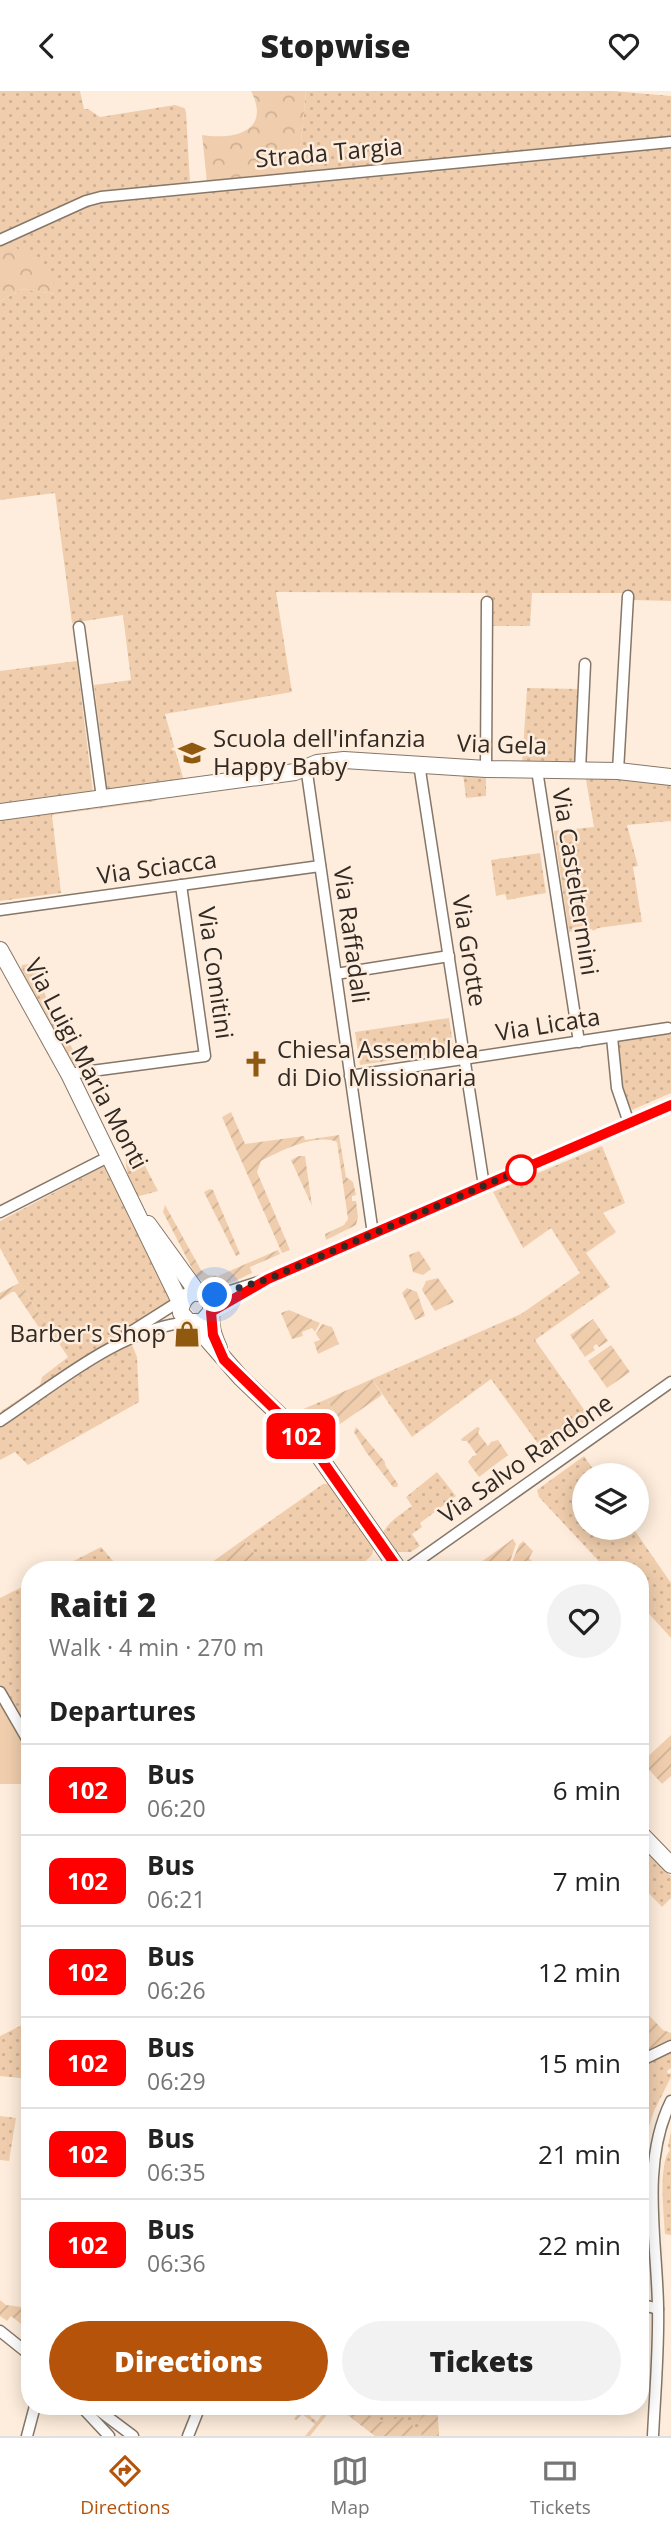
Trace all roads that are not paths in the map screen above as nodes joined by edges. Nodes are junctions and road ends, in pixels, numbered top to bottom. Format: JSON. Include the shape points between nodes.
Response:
{"nodes":[{"id":1,"x":671,"y":142,"type":"edge"},
{"id":2,"x":0,"y":240,"type":"edge"},
{"id":3,"x":628,"y":596,"type":"dead end"},
{"id":4,"x":487,"y":602,"type":"dead end"},
{"id":5,"x":79,"y":627,"type":"dead end"},
{"id":6,"x":584,"y":664,"type":"dead end"},
{"id":7,"x":419,"y":764,"type":"junction"},
{"id":8,"x":306,"y":767,"type":"junction"},
{"id":9,"x":486,"y":769,"type":"junction"},
{"id":10,"x":537,"y":770,"type":"junction"},
{"id":11,"x":580,"y":770,"type":"junction"},
{"id":12,"x":618,"y":771,"type":"junction"},
{"id":13,"x":671,"y":777,"type":"edge"},
{"id":14,"x":102,"y":799,"type":"junction"},
{"id":15,"x":0,"y":812,"type":"edge"},
{"id":16,"x":320,"y":866,"type":"junction"},
{"id":17,"x":181,"y":885,"type":"junction"},
{"id":18,"x":0,"y":910,"type":"edge"},
{"id":19,"x":0,"y":950,"type":"edge"},
{"id":20,"x":449,"y":956,"type":"junction"},
{"id":21,"x":336,"y":974,"type":"junction"},
{"id":22,"x":668,"y":1028,"type":"dead end"},
{"id":23,"x":611,"y":1037,"type":"junction"},
{"id":24,"x":579,"y":1042,"type":"junction"},
{"id":25,"x":464,"y":1059,"type":"junction"},
{"id":26,"x":69,"y":1074,"type":"junction"},
{"id":27,"x":350,"y":1076,"type":"junction"},
{"id":28,"x":671,"y":1105,"type":"edge"},
{"id":29,"x":629,"y":1123,"type":"junction"},
{"id":30,"x":110,"y":1156,"type":"junction"},
{"id":31,"x":484,"y":1186,"type":"junction"},
{"id":32,"x":0,"y":1213,"type":"edge"},
{"id":33,"x":373,"y":1234,"type":"junction"},
{"id":34,"x":268,"y":1279,"type":"junction"},
{"id":35,"x":189,"y":1298,"type":"junction"},
{"id":36,"x":211,"y":1313,"type":"junction"},
{"id":37,"x":191,"y":1323,"type":"junction"},
{"id":38,"x":99,"y":1356,"type":"junction"},
{"id":39,"x":224,"y":1360,"type":"junction"},
{"id":40,"x":671,"y":1382,"type":"edge"},
{"id":41,"x":0,"y":1421,"type":"edge"},
{"id":42,"x":393,"y":1561,"type":"edge"},
{"id":43,"x":418,"y":1561,"type":"edge"},
{"id":44,"x":0,"y":1692,"type":"edge"},
{"id":45,"x":21,"y":1728,"type":"edge"},
{"id":46,"x":649,"y":1842,"type":"edge"},
{"id":47,"x":671,"y":1865,"type":"edge"},
{"id":48,"x":671,"y":2046,"type":"edge"},
{"id":49,"x":649,"y":2057,"type":"edge"},
{"id":50,"x":671,"y":2101,"type":"edge"},
{"id":51,"x":649,"y":2306,"type":"edge"},
{"id":52,"x":658,"y":2309,"type":"junction"},
{"id":53,"x":1,"y":2336,"type":"edge"},
{"id":54,"x":21,"y":2349,"type":"edge"},
{"id":55,"x":33,"y":2415,"type":"edge"},
{"id":56,"x":87,"y":2415,"type":"edge"},
{"id":57,"x":108,"y":2415,"type":"edge"},
{"id":58,"x":194,"y":2415,"type":"edge"},
{"id":59,"x":196,"y":2415,"type":"edge"},
{"id":60,"x":98,"y":2431,"type":"edge"},
{"id":61,"x":27,"y":2436,"type":"edge"},
{"id":62,"x":109,"y":2436,"type":"edge"},
{"id":63,"x":133,"y":2436,"type":"edge"},
{"id":64,"x":181,"y":2436,"type":"edge"},
{"id":65,"x":188,"y":2436,"type":"edge"},
{"id":66,"x":653,"y":2436,"type":"edge"}],
"edges":[{"from":1,"to":2,"type":"street","name":"Strada Targia","via":[[101,197]]},
{"from":3,"to":12,"type":"street"},
{"from":4,"to":9,"type":"street"},
{"from":5,"to":14,"type":"street"},
{"from":6,"to":11,"type":"street"},
{"from":7,"to":8,"type":"street","name":"Via Gela","via":[[344,760]]},
{"from":7,"to":9,"type":"street","name":"Via Gela"},
{"from":7,"to":20,"type":"street","name":"Via Grotte"},
{"from":8,"to":14,"type":"street","name":"Via Gela"},
{"from":8,"to":16,"type":"street","name":"Via Raffadali"},
{"from":9,"to":10,"type":"street","name":"Via Gela"},
{"from":10,"to":11,"type":"street","name":"Via Gela"},
{"from":10,"to":24,"type":"street","name":"Via Casteltermini"},
{"from":11,"to":12,"type":"street","name":"Via Gela"},
{"from":12,"to":13,"type":"street","name":"Via Gela"},
{"from":14,"to":15,"type":"street","name":"Via Gela"},
{"from":16,"to":17,"type":"street","name":"Via Sciacca"},
{"from":16,"to":21,"type":"street","name":"Via Raffadali"},
{"from":17,"to":18,"type":"street","name":"Via Sciacca"},
{"from":17,"to":26,"type":"street","name":"Via Comitini","via":[[205,1056]]},
{"from":19,"to":26,"type":"street","name":"Via Luigi Maria Monti"},
{"from":20,"to":21,"type":"street"},
{"from":20,"to":25,"type":"street","name":"Via Grotte"},
{"from":21,"to":27,"type":"street","name":"Via Raffadali"},
{"from":22,"to":23,"type":"street","name":"Via Licata"},
{"from":23,"to":24,"type":"street","name":"Via Licata"},
{"from":23,"to":29,"type":"street","via":[[617,1089]]},
{"from":24,"to":25,"type":"street","name":"Via Licata"},
{"from":25,"to":27,"type":"street","name":"Via Licata"},
{"from":25,"to":31,"type":"street","name":"Via Grotte"},
{"from":26,"to":30,"type":"street","name":"Via Luigi Maria Monti"},
{"from":27,"to":33,"type":"street","name":"Via Raffadali"},
{"from":28,"to":29,"type":"street"},
{"from":29,"to":31,"type":"street"},
{"from":30,"to":32,"type":"street"},
{"from":30,"to":35,"type":"street","name":"Via Luigi Maria Monti"},
{"from":31,"to":33,"type":"street"},
{"from":33,"to":34,"type":"street"},
{"from":34,"to":35,"type":"street","via":[[221,1294]]},
{"from":34,"to":36,"type":"street"},
{"from":35,"to":36,"type":"street","via":[[209,1300]]},
{"from":35,"to":37,"type":"street","via":[[181,1313]]},
{"from":35,"to":38,"type":"street","via":[[122,1337]]},
{"from":36,"to":37,"type":"street","via":[[205,1320]]},
{"from":36,"to":39,"type":"street","via":[[213,1335]]},
{"from":37,"to":38,"type":"street","via":[[135,1336]]},
{"from":37,"to":39,"type":"street"},
{"from":38,"to":41,"type":"street"},
{"from":39,"to":42,"type":"street","via":[[312,1446]]},
{"from":40,"to":43,"type":"street","name":"Via Salvo Randone"},
{"from":44,"to":45,"type":"street"},
{"from":46,"to":47,"type":"street"},
{"from":48,"to":49,"type":"street"},
{"from":50,"to":52,"type":"street","via":[[662,2126],[653,2186]]},
{"from":51,"to":52,"type":"street"},
{"from":52,"to":66,"type":"street"},
{"from":53,"to":54,"type":"street"},
{"from":55,"to":61,"type":"street"},
{"from":56,"to":60,"type":"street"},
{"from":57,"to":63,"type":"street"},
{"from":58,"to":64,"type":"street"},
{"from":59,"to":65,"type":"street"},
{"from":60,"to":62,"type":"street"}]}
